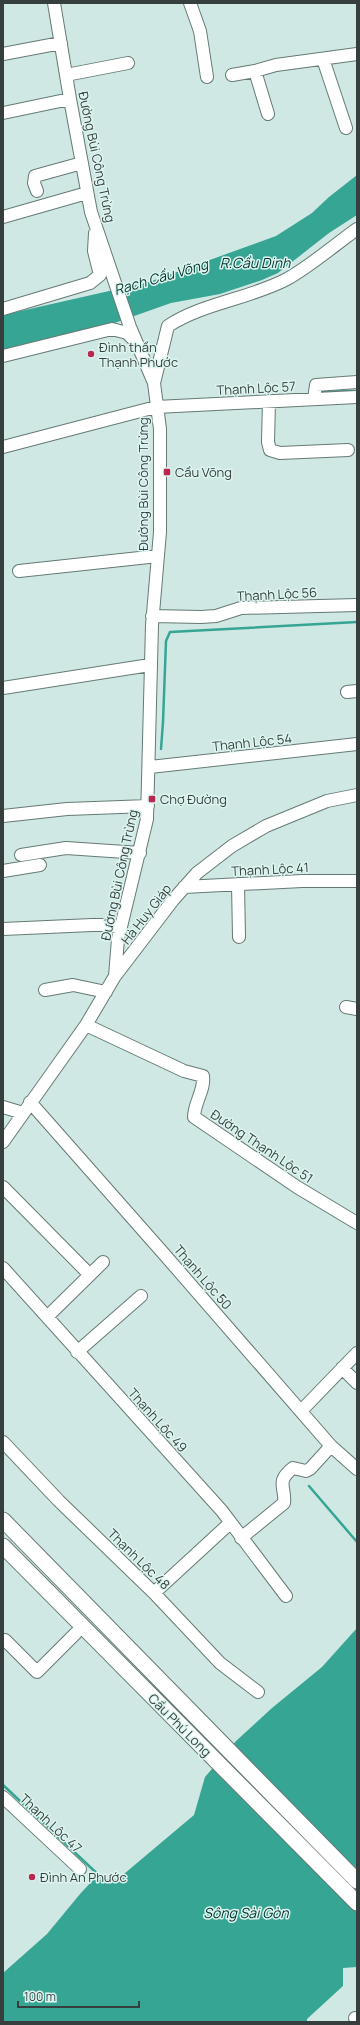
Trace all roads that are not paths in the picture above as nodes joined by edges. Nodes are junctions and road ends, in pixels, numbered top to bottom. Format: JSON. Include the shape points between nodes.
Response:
{"nodes":[{"id":1,"x":54,"y":3,"type":"edge"},
{"id":2,"x":190,"y":3,"type":"edge"},
{"id":3,"x":61,"y":43,"type":"junction"},
{"id":4,"x":3,"y":54,"type":"edge"},
{"id":5,"x":357,"y":54,"type":"edge"},
{"id":6,"x":323,"y":59,"type":"junction"},
{"id":7,"x":128,"y":63,"type":"dead end"},
{"id":8,"x":256,"y":71,"type":"junction"},
{"id":9,"x":66,"y":75,"type":"junction"},
{"id":10,"x":232,"y":75,"type":"dead end"},
{"id":11,"x":207,"y":77,"type":"dead end"},
{"id":12,"x":70,"y":99,"type":"junction"},
{"id":13,"x":3,"y":113,"type":"edge"},
{"id":14,"x":268,"y":114,"type":"dead end"},
{"id":15,"x":346,"y":128,"type":"dead end"},
{"id":16,"x":82,"y":163,"type":"junction"},
{"id":17,"x":38,"y":191,"type":"dead end"},
{"id":18,"x":87,"y":193,"type":"junction"},
{"id":19,"x":3,"y":217,"type":"edge"},
{"id":20,"x":96,"y":228,"type":"junction"},
{"id":21,"x":357,"y":229,"type":"edge"},
{"id":22,"x":3,"y":309,"type":"edge"},
{"id":23,"x":138,"y":345,"type":"junction"},
{"id":24,"x":3,"y":356,"type":"edge"},
{"id":25,"x":357,"y":382,"type":"edge"},
{"id":26,"x":154,"y":383,"type":"junction"},
{"id":27,"x":357,"y":396,"type":"edge"},
{"id":28,"x":314,"y":398,"type":"junction"},
{"id":29,"x":269,"y":401,"type":"junction"},
{"id":30,"x":156,"y":407,"type":"junction"},
{"id":31,"x":3,"y":447,"type":"edge"},
{"id":32,"x":348,"y":450,"type":"dead end"},
{"id":33,"x":158,"y":556,"type":"junction"},
{"id":34,"x":19,"y":571,"type":"dead end"},
{"id":35,"x":357,"y":605,"type":"edge"},
{"id":36,"x":152,"y":616,"type":"junction"},
{"id":37,"x":150,"y":665,"type":"junction"},
{"id":38,"x":3,"y":688,"type":"edge"},
{"id":39,"x":357,"y":744,"type":"edge"},
{"id":40,"x":150,"y":767,"type":"junction"},
{"id":41,"x":357,"y":795,"type":"edge"},
{"id":42,"x":148,"y":806,"type":"junction"},
{"id":43,"x":3,"y":816,"type":"edge"},
{"id":44,"x":140,"y":853,"type":"junction"},
{"id":45,"x":21,"y":855,"type":"dead end"},
{"id":46,"x":40,"y":865,"type":"dead end"},
{"id":47,"x":3,"y":871,"type":"edge"},
{"id":48,"x":357,"y":881,"type":"edge"},
{"id":49,"x":238,"y":884,"type":"junction"},
{"id":50,"x":184,"y":887,"type":"junction"},
{"id":51,"x":120,"y":928,"type":"junction"},
{"id":52,"x":3,"y":929,"type":"edge"},
{"id":53,"x":239,"y":937,"type":"dead end"},
{"id":54,"x":115,"y":976,"type":"junction"},
{"id":55,"x":45,"y":990,"type":"dead end"},
{"id":56,"x":106,"y":992,"type":"junction"},
{"id":57,"x":86,"y":1025,"type":"junction"},
{"id":58,"x":3,"y":1107,"type":"edge"},
{"id":59,"x":26,"y":1108,"type":"junction"},
{"id":60,"x":3,"y":1142,"type":"edge"},
{"id":61,"x":3,"y":1187,"type":"edge"},
{"id":62,"x":357,"y":1223,"type":"edge"},
{"id":63,"x":103,"y":1262,"type":"dead end"},
{"id":64,"x":3,"y":1268,"type":"edge"},
{"id":65,"x":90,"y":1275,"type":"junction"},
{"id":66,"x":141,"y":1296,"type":"dead end"},
{"id":67,"x":47,"y":1316,"type":"junction"},
{"id":68,"x":77,"y":1352,"type":"junction"},
{"id":69,"x":357,"y":1353,"type":"edge"},
{"id":70,"x":342,"y":1368,"type":"junction"},
{"id":71,"x":357,"y":1383,"type":"edge"},
{"id":72,"x":301,"y":1411,"type":"junction"},
{"id":73,"x":3,"y":1442,"type":"edge"},
{"id":74,"x":331,"y":1446,"type":"junction"},
{"id":75,"x":357,"y":1469,"type":"edge"},
{"id":76,"x":5,"y":1522,"type":"edge"},
{"id":77,"x":230,"y":1523,"type":"junction"},
{"id":78,"x":241,"y":1538,"type":"junction"},
{"id":79,"x":3,"y":1546,"type":"edge"},
{"id":80,"x":154,"y":1593,"type":"junction"},
{"id":81,"x":286,"y":1596,"type":"dead end"},
{"id":82,"x":76,"y":1633,"type":"dead end"},
{"id":83,"x":4,"y":1640,"type":"edge"},
{"id":84,"x":258,"y":1692,"type":"dead end"},
{"id":85,"x":3,"y":1796,"type":"edge"},
{"id":86,"x":80,"y":1869,"type":"dead end"},
{"id":87,"x":357,"y":1881,"type":"edge"},
{"id":88,"x":357,"y":1903,"type":"edge"}],
"edges":[{"from":1,"to":3,"type":"street","name":"Đường Bùi Công Trừng"},
{"from":2,"to":11,"type":"street","via":[[200,31]]},
{"from":3,"to":4,"type":"street"},
{"from":3,"to":9,"type":"street","name":"Đường Bùi Công Trừng"},
{"from":5,"to":6,"type":"street"},
{"from":6,"to":8,"type":"street","via":[[276,65]]},
{"from":6,"to":15,"type":"street"},
{"from":7,"to":9,"type":"street"},
{"from":8,"to":10,"type":"street"},
{"from":8,"to":14,"type":"street"},
{"from":9,"to":12,"type":"street","name":"Đường Bùi Công Trừng"},
{"from":12,"to":13,"type":"street"},
{"from":12,"to":16,"type":"street","name":"Đường Bùi Công Trừng"},
{"from":16,"to":17,"type":"street","via":[[35,176],[34,183]]},
{"from":16,"to":18,"type":"street","name":"Đường Bùi Công Trừng"},
{"from":18,"to":19,"type":"street"},
{"from":18,"to":20,"type":"street","name":"Đường Bùi Công Trừng"},
{"from":20,"to":22,"type":"street","via":[[94,251],[100,276],[90,283]]},
{"from":20,"to":23,"type":"street","name":"Đường Bùi Công Trừng"},
{"from":21,"to":26,"type":"street","via":[[288,278],[238,300],[187,315],[168,326]]},
{"from":23,"to":24,"type":"street","via":[[127,333],[112,329]]},
{"from":23,"to":26,"type":"street","name":"Đường Bùi Công Trừng"},
{"from":25,"to":28,"type":"street","via":[[316,385]]},
{"from":26,"to":30,"type":"street","name":"Đường Bùi Công Trừng"},
{"from":27,"to":28,"type":"street","name":"Thạnh Lộc 57"},
{"from":28,"to":29,"type":"street","name":"Thạnh Lộc 57"},
{"from":29,"to":30,"type":"street","name":"Thạnh Lộc 57"},
{"from":29,"to":32,"type":"street","via":[[270,450],[280,453]]},
{"from":30,"to":31,"type":"street","name":"Thạnh Lộc 57"},
{"from":30,"to":33,"type":"street","name":"Đường Bùi Công Trừng","via":[[160,429]]},
{"from":33,"to":34,"type":"street"},
{"from":33,"to":36,"type":"street","name":"Đường Bùi Công Trừng"},
{"from":35,"to":36,"type":"street","name":"Thạnh Lộc 56","via":[[241,608],[216,616],[201,617]]},
{"from":36,"to":37,"type":"street","name":"Đường Bùi Công Trừng"},
{"from":37,"to":38,"type":"street"},
{"from":37,"to":40,"type":"street","name":"Đường Bùi Công Trừng"},
{"from":39,"to":40,"type":"street","name":"Thạnh Lộc 54"},
{"from":40,"to":42,"type":"street","name":"Đường Bùi Công Trừng"},
{"from":41,"to":50,"type":"street","name":"Hà Huy Giáp","via":[[327,801],[266,826],[232,846],[197,873]]},
{"from":42,"to":43,"type":"street","via":[[67,809]]},
{"from":42,"to":44,"type":"street","name":"Đường Bùi Công Trừng"},
{"from":44,"to":45,"type":"street","via":[[66,848]]},
{"from":44,"to":51,"type":"street","name":"Đường Bùi Công Trừng"},
{"from":46,"to":47,"type":"street"},
{"from":48,"to":49,"type":"street","name":"Thạnh Lộc 41"},
{"from":49,"to":50,"type":"street","name":"Thạnh Lộc 41"},
{"from":49,"to":53,"type":"street"},
{"from":50,"to":54,"type":"street","name":"Hà Huy Giáp"},
{"from":51,"to":52,"type":"street","via":[[92,925]]},
{"from":51,"to":54,"type":"street","name":"Đường Bùi Công Trừng"},
{"from":54,"to":56,"type":"street","name":"Hà Huy Giáp"},
{"from":55,"to":56,"type":"street","via":[[73,985]]},
{"from":56,"to":57,"type":"street","name":"Hà Huy Giáp"},
{"from":57,"to":59,"type":"street","name":"Hà Huy Giáp"},
{"from":57,"to":62,"type":"street","name":"Đường Thạnh Lộc 51","via":[[184,1071],[203,1076],[204,1082],[194,1107],[194,1117],[297,1187]]},
{"from":58,"to":59,"type":"street"},
{"from":59,"to":60,"type":"street","name":"Hà Huy Giáp"},
{"from":59,"to":72,"type":"street","name":"Thạnh Lộc 50","via":[[164,1254]]},
{"from":61,"to":65,"type":"street"},
{"from":63,"to":65,"type":"street"},
{"from":64,"to":67,"type":"street","name":"Thạnh Lộc 49"},
{"from":65,"to":67,"type":"street"},
{"from":66,"to":68,"type":"street"},
{"from":67,"to":68,"type":"street","name":"Thạnh Lộc 49"},
{"from":68,"to":77,"type":"street","name":"Thạnh Lộc 49"},
{"from":69,"to":70,"type":"street"},
{"from":70,"to":71,"type":"street"},
{"from":70,"to":72,"type":"street"},
{"from":72,"to":74,"type":"street","name":"Thạnh Lộc 50"},
{"from":73,"to":80,"type":"street","name":"Thạnh Lộc 48","via":[[59,1501]]},
{"from":74,"to":75,"type":"street","name":"Thạnh Lộc 50"},
{"from":74,"to":78,"type":"street","via":[[310,1469],[306,1471],[293,1468],[289,1471],[283,1480],[284,1503]]},
{"from":76,"to":87,"type":"main road","name":"Cầu Phú Long"},
{"from":77,"to":78,"type":"street","name":"Thạnh Lộc 49"},
{"from":77,"to":80,"type":"street"},
{"from":78,"to":81,"type":"street","name":"Thạnh Lộc 49"},
{"from":79,"to":88,"type":"main road","name":"Cầu Phú Long"},
{"from":80,"to":84,"type":"street","name":"Thạnh Lộc 48","via":[[220,1663]]},
{"from":82,"to":83,"type":"street","via":[[37,1672]]},
{"from":85,"to":86,"type":"street","name":"Thạnh Lộc 47"}]}
